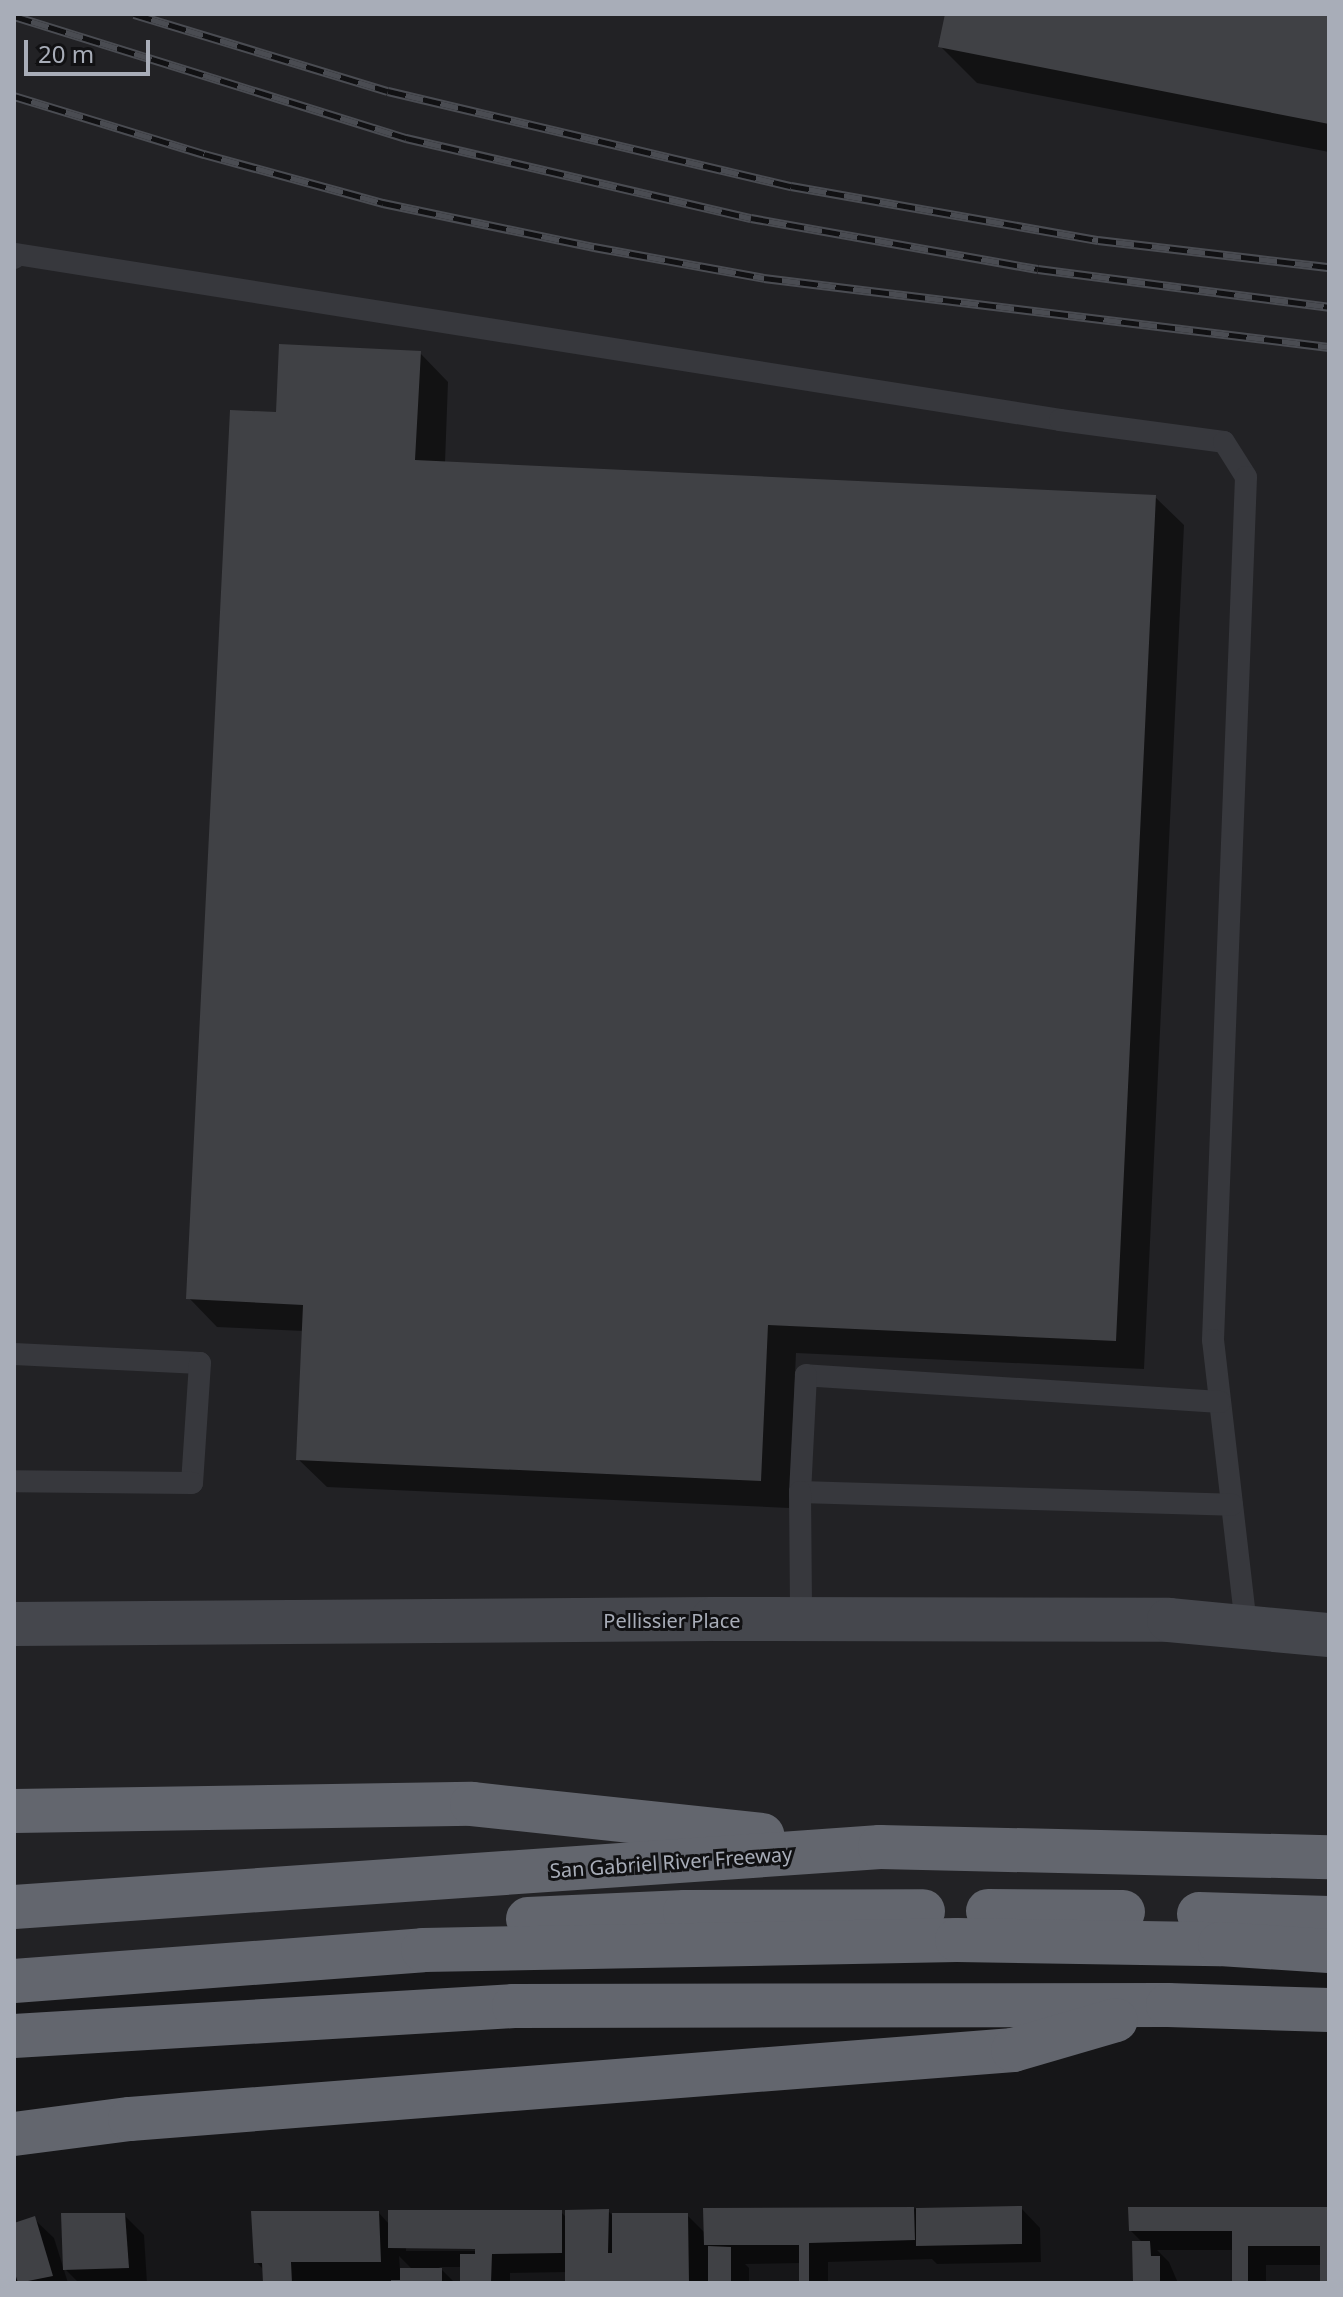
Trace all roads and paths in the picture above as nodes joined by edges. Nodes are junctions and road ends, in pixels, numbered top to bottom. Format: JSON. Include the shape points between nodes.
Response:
{"nodes":[{"id":1,"x":14,"y":258,"type":"edge"},
{"id":2,"x":14,"y":1354,"type":"edge"},
{"id":3,"x":1220,"y":1402,"type":"junction"},
{"id":4,"x":14,"y":1481,"type":"edge"},
{"id":5,"x":800,"y":1492,"type":"junction"},
{"id":6,"x":1232,"y":1505,"type":"junction"},
{"id":7,"x":801,"y":1619,"type":"junction"},
{"id":8,"x":14,"y":1624,"type":"edge"},
{"id":9,"x":1246,"y":1627,"type":"junction"},
{"id":10,"x":1329,"y":1635,"type":"edge"},
{"id":11,"x":14,"y":1811,"type":"edge"},
{"id":12,"x":880,"y":1847,"type":"junction"},
{"id":13,"x":1329,"y":1857,"type":"edge"},
{"id":14,"x":14,"y":1907,"type":"edge"},
{"id":15,"x":1329,"y":1918,"type":"edge"},
{"id":16,"x":1329,"y":1951,"type":"edge"},
{"id":17,"x":14,"y":1954,"type":"edge"},
{"id":18,"x":14,"y":1981,"type":"edge"},
{"id":19,"x":1168,"y":2005,"type":"junction"},
{"id":20,"x":1324,"y":2011,"type":"edge"},
{"id":21,"x":14,"y":2036,"type":"edge"},
{"id":22,"x":14,"y":2134,"type":"edge"}],
"edges":[{"from":1,"to":3,"type":"lane","via":[[16,254],[1224,442],[1246,477],[1213,1340]]},
{"from":2,"to":4,"type":"lane","via":[[200,1363],[192,1483]]},
{"from":3,"to":5,"type":"lane","via":[[806,1375]]},
{"from":3,"to":6,"type":"lane"},
{"from":5,"to":6,"type":"lane"},
{"from":5,"to":7,"type":"lane"},
{"from":6,"to":9,"type":"lane"},
{"from":7,"to":8,"type":"main road","name":"Pellissier Place"},
{"from":7,"to":9,"type":"main road","name":"Pellissier Place","via":[[1169,1620]]},
{"from":9,"to":10,"type":"main road","name":"Pellissier Place"},
{"from":11,"to":12,"type":"highway","via":[[472,1804]]},
{"from":12,"to":13,"type":"highway","name":"San Gabriel River Freeway"},
{"from":12,"to":14,"type":"highway","name":"San Gabriel River Freeway"},
{"from":15,"to":17,"type":"highway","via":[[1055,1911],[685,1912]]},
{"from":16,"to":18,"type":"highway","via":[[957,1940],[423,1950]]},
{"from":19,"to":20,"type":"highway"},
{"from":19,"to":21,"type":"highway","via":[[514,2006]]},
{"from":19,"to":22,"type":"highway","via":[[1013,2050],[130,2119]]}]}
